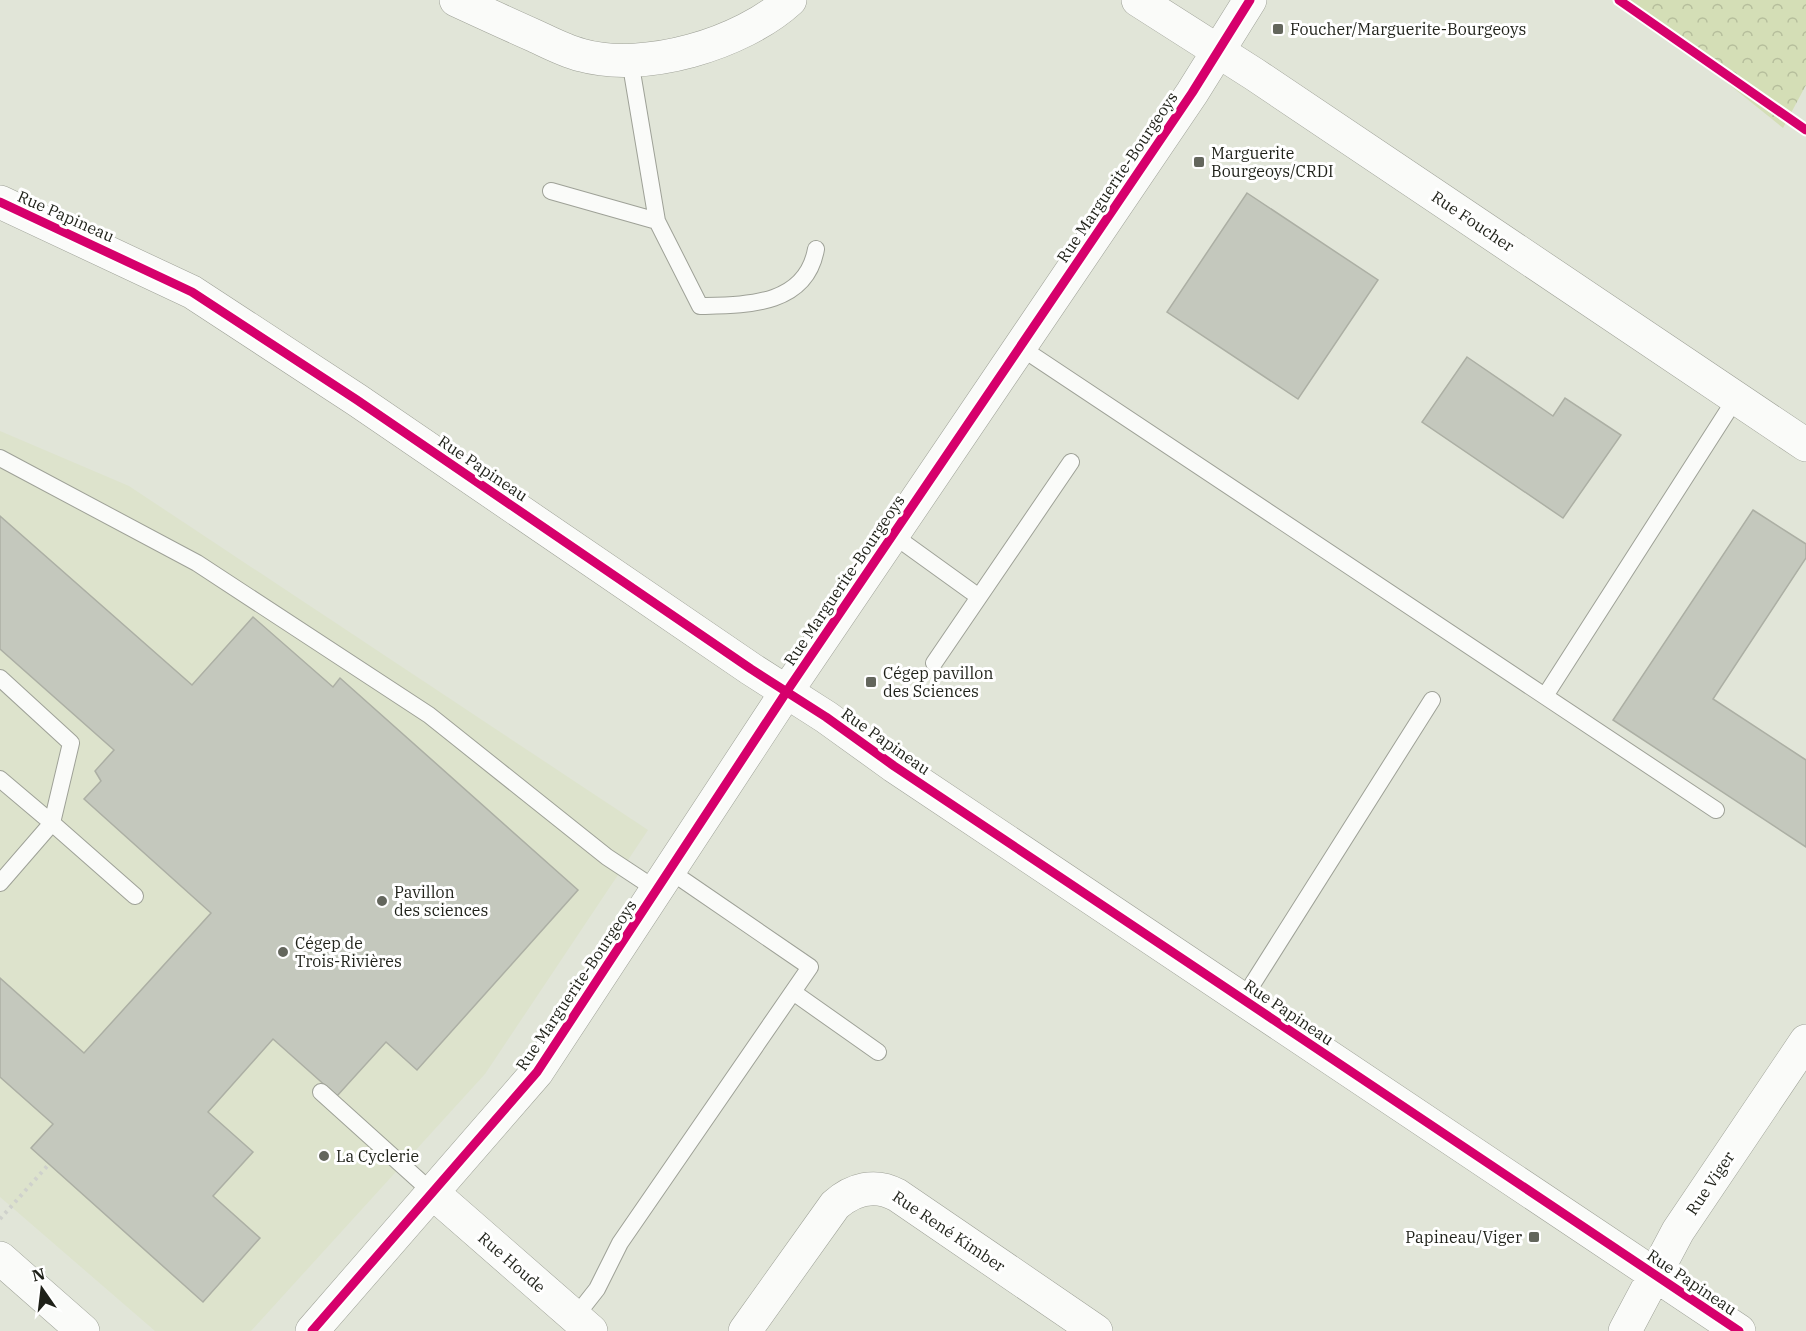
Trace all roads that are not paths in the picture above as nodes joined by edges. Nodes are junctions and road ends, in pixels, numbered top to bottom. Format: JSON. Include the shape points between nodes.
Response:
{"nodes":[{"id":1,"x":456,"y":0,"type":"edge"},
{"id":2,"x":790,"y":0,"type":"edge"},
{"id":3,"x":1138,"y":0,"type":"edge"},
{"id":4,"x":1250,"y":0,"type":"edge"},
{"id":5,"x":1218,"y":52,"type":"junction"},
{"id":6,"x":630,"y":60,"type":"junction"},
{"id":7,"x":551,"y":191,"type":"dead end"},
{"id":8,"x":0,"y":202,"type":"edge"},
{"id":9,"x":657,"y":221,"type":"junction"},
{"id":10,"x":816,"y":249,"type":"dead end"},
{"id":11,"x":1020,"y":347,"type":"junction"},
{"id":12,"x":1736,"y":398,"type":"junction"},
{"id":13,"x":1806,"y":445,"type":"edge"},
{"id":14,"x":0,"y":459,"type":"edge"},
{"id":15,"x":1071,"y":462,"type":"dead end"},
{"id":16,"x":893,"y":535,"type":"junction"},
{"id":17,"x":979,"y":597,"type":"junction"},
{"id":18,"x":934,"y":663,"type":"dead end"},
{"id":19,"x":0,"y":678,"type":"edge"},
{"id":20,"x":787,"y":692,"type":"junction"},
{"id":21,"x":1545,"y":696,"type":"junction"},
{"id":22,"x":1432,"y":700,"type":"dead end"},
{"id":23,"x":0,"y":779,"type":"edge"},
{"id":24,"x":1716,"y":810,"type":"dead end"},
{"id":25,"x":52,"y":824,"type":"junction"},
{"id":26,"x":663,"y":880,"type":"junction"},
{"id":27,"x":0,"y":883,"type":"edge"},
{"id":28,"x":135,"y":896,"type":"dead end"},
{"id":29,"x":793,"y":992,"type":"junction"},
{"id":30,"x":1243,"y":999,"type":"junction"},
{"id":31,"x":1806,"y":1041,"type":"edge"},
{"id":32,"x":878,"y":1052,"type":"dead end"},
{"id":33,"x":321,"y":1092,"type":"dead end"},
{"id":34,"x":433,"y":1193,"type":"junction"},
{"id":35,"x":0,"y":1258,"type":"edge"},
{"id":36,"x":1654,"y":1275,"type":"junction"},
{"id":37,"x":583,"y":1324,"type":"edge"},
{"id":38,"x":83,"y":1331,"type":"edge"},
{"id":39,"x":312,"y":1331,"type":"edge"},
{"id":40,"x":745,"y":1331,"type":"edge"},
{"id":41,"x":1096,"y":1331,"type":"edge"},
{"id":42,"x":1625,"y":1331,"type":"edge"},
{"id":43,"x":1739,"y":1331,"type":"edge"}],
"edges":[{"from":1,"to":6,"type":"street","via":[[570,52]]},
{"from":2,"to":6,"type":"street","via":[[766,19],[717,42],[666,56]]},
{"from":3,"to":5,"type":"street","name":"Rue Foucher"},
{"from":4,"to":5,"type":"street","name":"Rue Marguerite-Bourgeoys"},
{"from":5,"to":11,"type":"street","name":"Rue Marguerite-Bourgeoys"},
{"from":5,"to":12,"type":"street","name":"Rue Foucher"},
{"from":6,"to":9,"type":"lane"},
{"from":7,"to":9,"type":"lane"},
{"from":8,"to":20,"type":"street","name":"Rue Papineau","via":[[192,292]]},
{"from":9,"to":10,"type":"lane","via":[[700,306],[743,306],[773,300],[795,287],[814,265]]},
{"from":11,"to":16,"type":"street","name":"Rue Marguerite-Bourgeoys"},
{"from":11,"to":21,"type":"lane"},
{"from":12,"to":13,"type":"street","name":"Rue Foucher"},
{"from":12,"to":21,"type":"lane"},
{"from":14,"to":26,"type":"lane","via":[[197,563],[429,715],[607,856]]},
{"from":15,"to":17,"type":"lane"},
{"from":16,"to":17,"type":"lane"},
{"from":16,"to":20,"type":"street","name":"Rue Marguerite-Bourgeoys"},
{"from":17,"to":18,"type":"lane"},
{"from":19,"to":25,"type":"lane","via":[[71,743]]},
{"from":20,"to":26,"type":"street","name":"Rue Marguerite-Bourgeoys"},
{"from":20,"to":30,"type":"street","name":"Rue Papineau"},
{"from":21,"to":24,"type":"lane"},
{"from":22,"to":30,"type":"lane"},
{"from":23,"to":25,"type":"lane"},
{"from":25,"to":27,"type":"lane"},
{"from":25,"to":28,"type":"lane"},
{"from":26,"to":29,"type":"lane","via":[[810,967]]},
{"from":26,"to":34,"type":"street","name":"Rue Marguerite-Bourgeoys","via":[[537,1072]]},
{"from":29,"to":32,"type":"lane"},
{"from":29,"to":37,"type":"lane","via":[[620,1243]]},
{"from":30,"to":36,"type":"street","name":"Rue Papineau"},
{"from":31,"to":36,"type":"street","name":"Rue Viger","via":[[1678,1231]]},
{"from":33,"to":34,"type":"lane"},
{"from":34,"to":37,"type":"street","name":"Rue Houde"},
{"from":34,"to":39,"type":"street","name":"Rue Marguerite-Bourgeoys"},
{"from":35,"to":38,"type":"street"},
{"from":36,"to":42,"type":"street","name":"Rue Viger"},
{"from":36,"to":43,"type":"street","name":"Rue Papineau"},
{"from":40,"to":41,"type":"street","name":"Rue René Kimber","via":[[836,1205],[849,1194],[874,1188],[897,1195]]}]}
